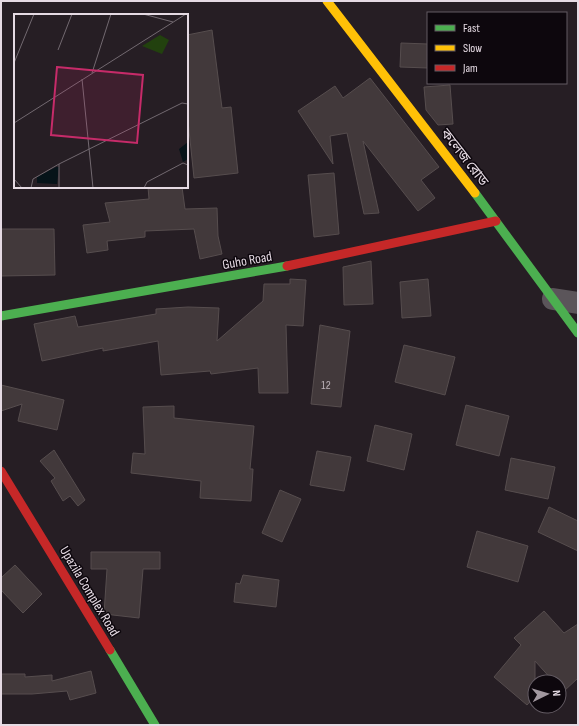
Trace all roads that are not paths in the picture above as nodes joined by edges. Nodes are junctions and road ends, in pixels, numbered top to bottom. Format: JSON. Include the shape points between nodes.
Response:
{"nodes":[{"id":1,"x":327,"y":1,"type":"edge"},
{"id":2,"x":496,"y":221,"type":"junction"},
{"id":3,"x":553,"y":299,"type":"junction"},
{"id":4,"x":578,"y":304,"type":"edge"},
{"id":5,"x":1,"y":316,"type":"edge"},
{"id":6,"x":578,"y":333,"type":"edge"},
{"id":7,"x":1,"y":471,"type":"edge"},
{"id":8,"x":155,"y":725,"type":"edge"}],
"edges":[{"from":1,"to":2,"type":"main road","name":"কলেজ রোড"},
{"from":2,"to":3,"type":"main road","name":"কলেজ রোড"},
{"from":2,"to":5,"type":"main road","name":"Guho Road","via":[[275,270]]},
{"from":3,"to":4,"type":"street"},
{"from":3,"to":6,"type":"main road","name":"কলেজ রোড"},
{"from":7,"to":8,"type":"main road","name":"Upazila Complex Road"}]}
